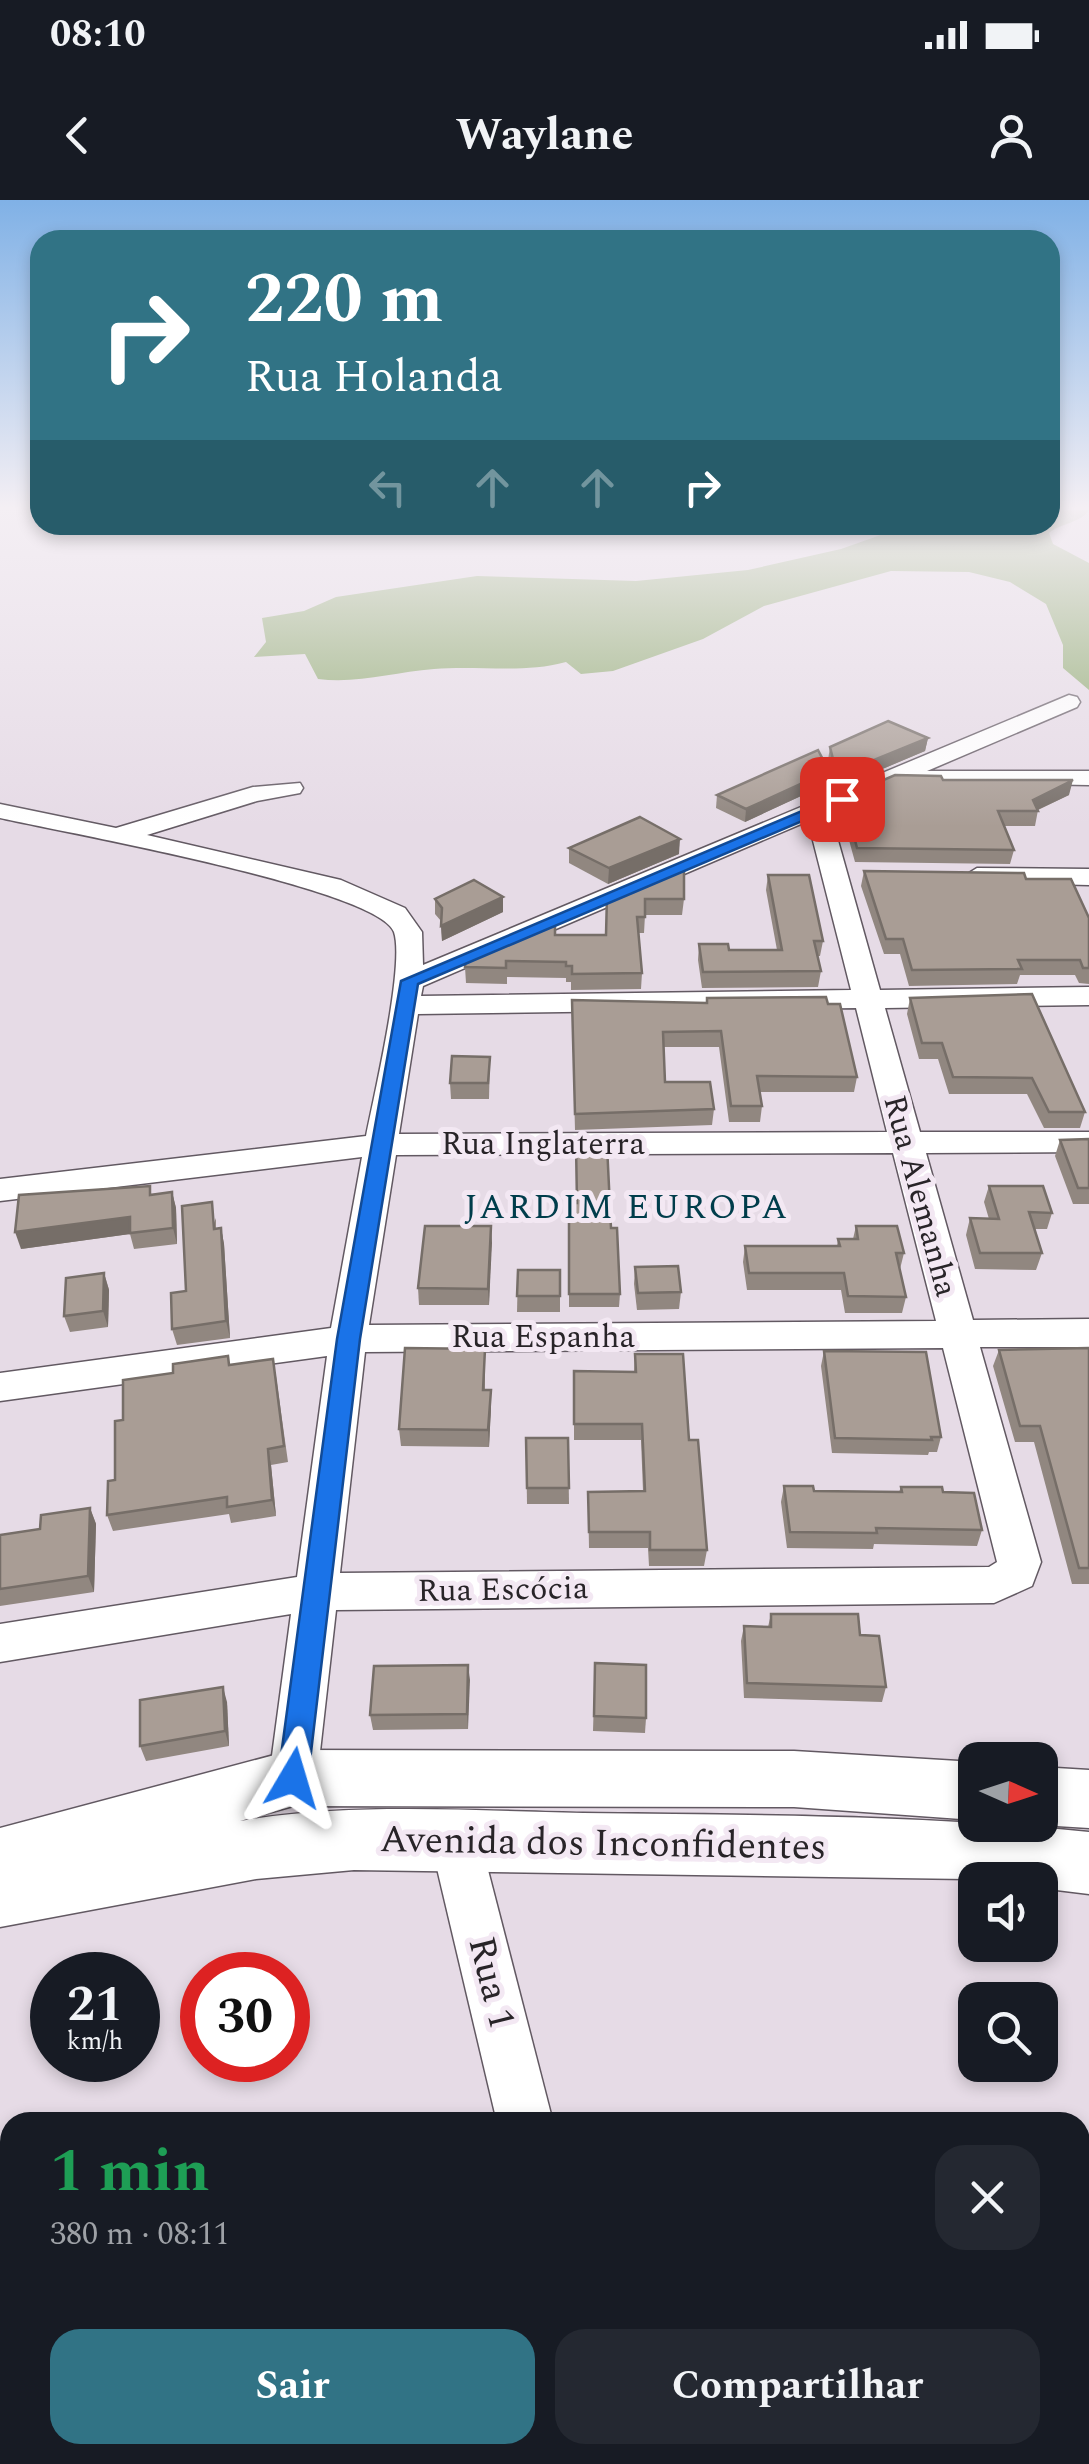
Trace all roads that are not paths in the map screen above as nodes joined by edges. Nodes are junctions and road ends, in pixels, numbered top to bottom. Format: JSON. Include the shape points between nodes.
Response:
{"nodes":[{"id":1,"x":1069,"y":702,"type":"dead end"},
{"id":2,"x":892,"y":778,"type":"junction"},
{"id":3,"x":1089,"y":778,"type":"edge"},
{"id":4,"x":290,"y":788,"type":"dead end"},
{"id":5,"x":817,"y":810,"type":"junction"},
{"id":6,"x":0,"y":811,"type":"edge"},
{"id":7,"x":121,"y":835,"type":"junction"},
{"id":8,"x":953,"y":875,"type":"edge"},
{"id":9,"x":1089,"y":877,"type":"edge"},
{"id":10,"x":408,"y":993,"type":"junction"},
{"id":11,"x":868,"y":996,"type":"junction"},
{"id":12,"x":1089,"y":996,"type":"edge"},
{"id":13,"x":1089,"y":1142,"type":"edge"},
{"id":14,"x":906,"y":1143,"type":"junction"},
{"id":15,"x":378,"y":1145,"type":"junction"},
{"id":16,"x":0,"y":1190,"type":"edge"},
{"id":17,"x":1089,"y":1333,"type":"edge"},
{"id":18,"x":956,"y":1334,"type":"junction"},
{"id":19,"x":348,"y":1339,"type":"junction"},
{"id":20,"x":0,"y":1387,"type":"edge"},
{"id":21,"x":1009,"y":1579,"type":"joint"},
{"id":22,"x":316,"y":1592,"type":"junction"},
{"id":23,"x":0,"y":1643,"type":"edge"},
{"id":24,"x":293,"y":1778,"type":"junction"},
{"id":25,"x":958,"y":1790,"type":"edge"},
{"id":26,"x":1058,"y":1797,"type":"edge"},
{"id":27,"x":1089,"y":1800,"type":"edge"},
{"id":28,"x":456,"y":1843,"type":"junction"},
{"id":29,"x":0,"y":1859,"type":"edge"},
{"id":30,"x":1089,"y":1863,"type":"edge"},
{"id":31,"x":0,"y":1895,"type":"edge"},
{"id":32,"x":523,"y":2112,"type":"edge"}],
"edges":[{"from":1,"to":2,"type":"street"},
{"from":2,"to":3,"type":"street"},
{"from":2,"to":5,"type":"street"},
{"from":4,"to":7,"type":"street"},
{"from":5,"to":10,"type":"street"},
{"from":5,"to":11,"type":"street","name":"Rua Alemanha","via":[[846,874]]},
{"from":6,"to":7,"type":"street"},
{"from":7,"to":10,"type":"street","via":[[315,881],[395,914],[408,932]]},
{"from":8,"to":9,"type":"street"},
{"from":10,"to":11,"type":"street"},
{"from":10,"to":15,"type":"street"},
{"from":11,"to":12,"type":"street"},
{"from":11,"to":14,"type":"street","name":"Rua Alemanha"},
{"from":13,"to":14,"type":"street","name":"Rua Inglaterra"},
{"from":14,"to":15,"type":"street","name":"Rua Inglaterra"},
{"from":14,"to":18,"type":"street","name":"Rua Alemanha"},
{"from":15,"to":16,"type":"street","name":"Rua Inglaterra"},
{"from":15,"to":19,"type":"street"},
{"from":17,"to":18,"type":"street","name":"Rua Espanha"},
{"from":18,"to":19,"type":"street","name":"Rua Espanha"},
{"from":18,"to":21,"type":"street","name":"Rua Alemanha","via":[[1019,1562]]},
{"from":19,"to":20,"type":"street","name":"Rua Espanha"},
{"from":19,"to":22,"type":"street"},
{"from":21,"to":22,"type":"street","name":"Rua Escócia","via":[[994,1585]]},
{"from":22,"to":23,"type":"street","name":"Rua Escócia"},
{"from":22,"to":24,"type":"street"},
{"from":24,"to":25,"type":"street","name":"Avenida dos Inconfidentes","via":[[794,1779]]},
{"from":24,"to":29,"type":"street","name":"Avenida dos Inconfidentes"},
{"from":26,"to":27,"type":"street"},
{"from":28,"to":30,"type":"street","name":"Avenida dos Inconfidentes","via":[[988,1852]]},
{"from":28,"to":31,"type":"street","name":"Avenida dos Inconfidentes","via":[[354,1840],[256,1849]]},
{"from":28,"to":32,"type":"street","name":"Rua 1"}]}
